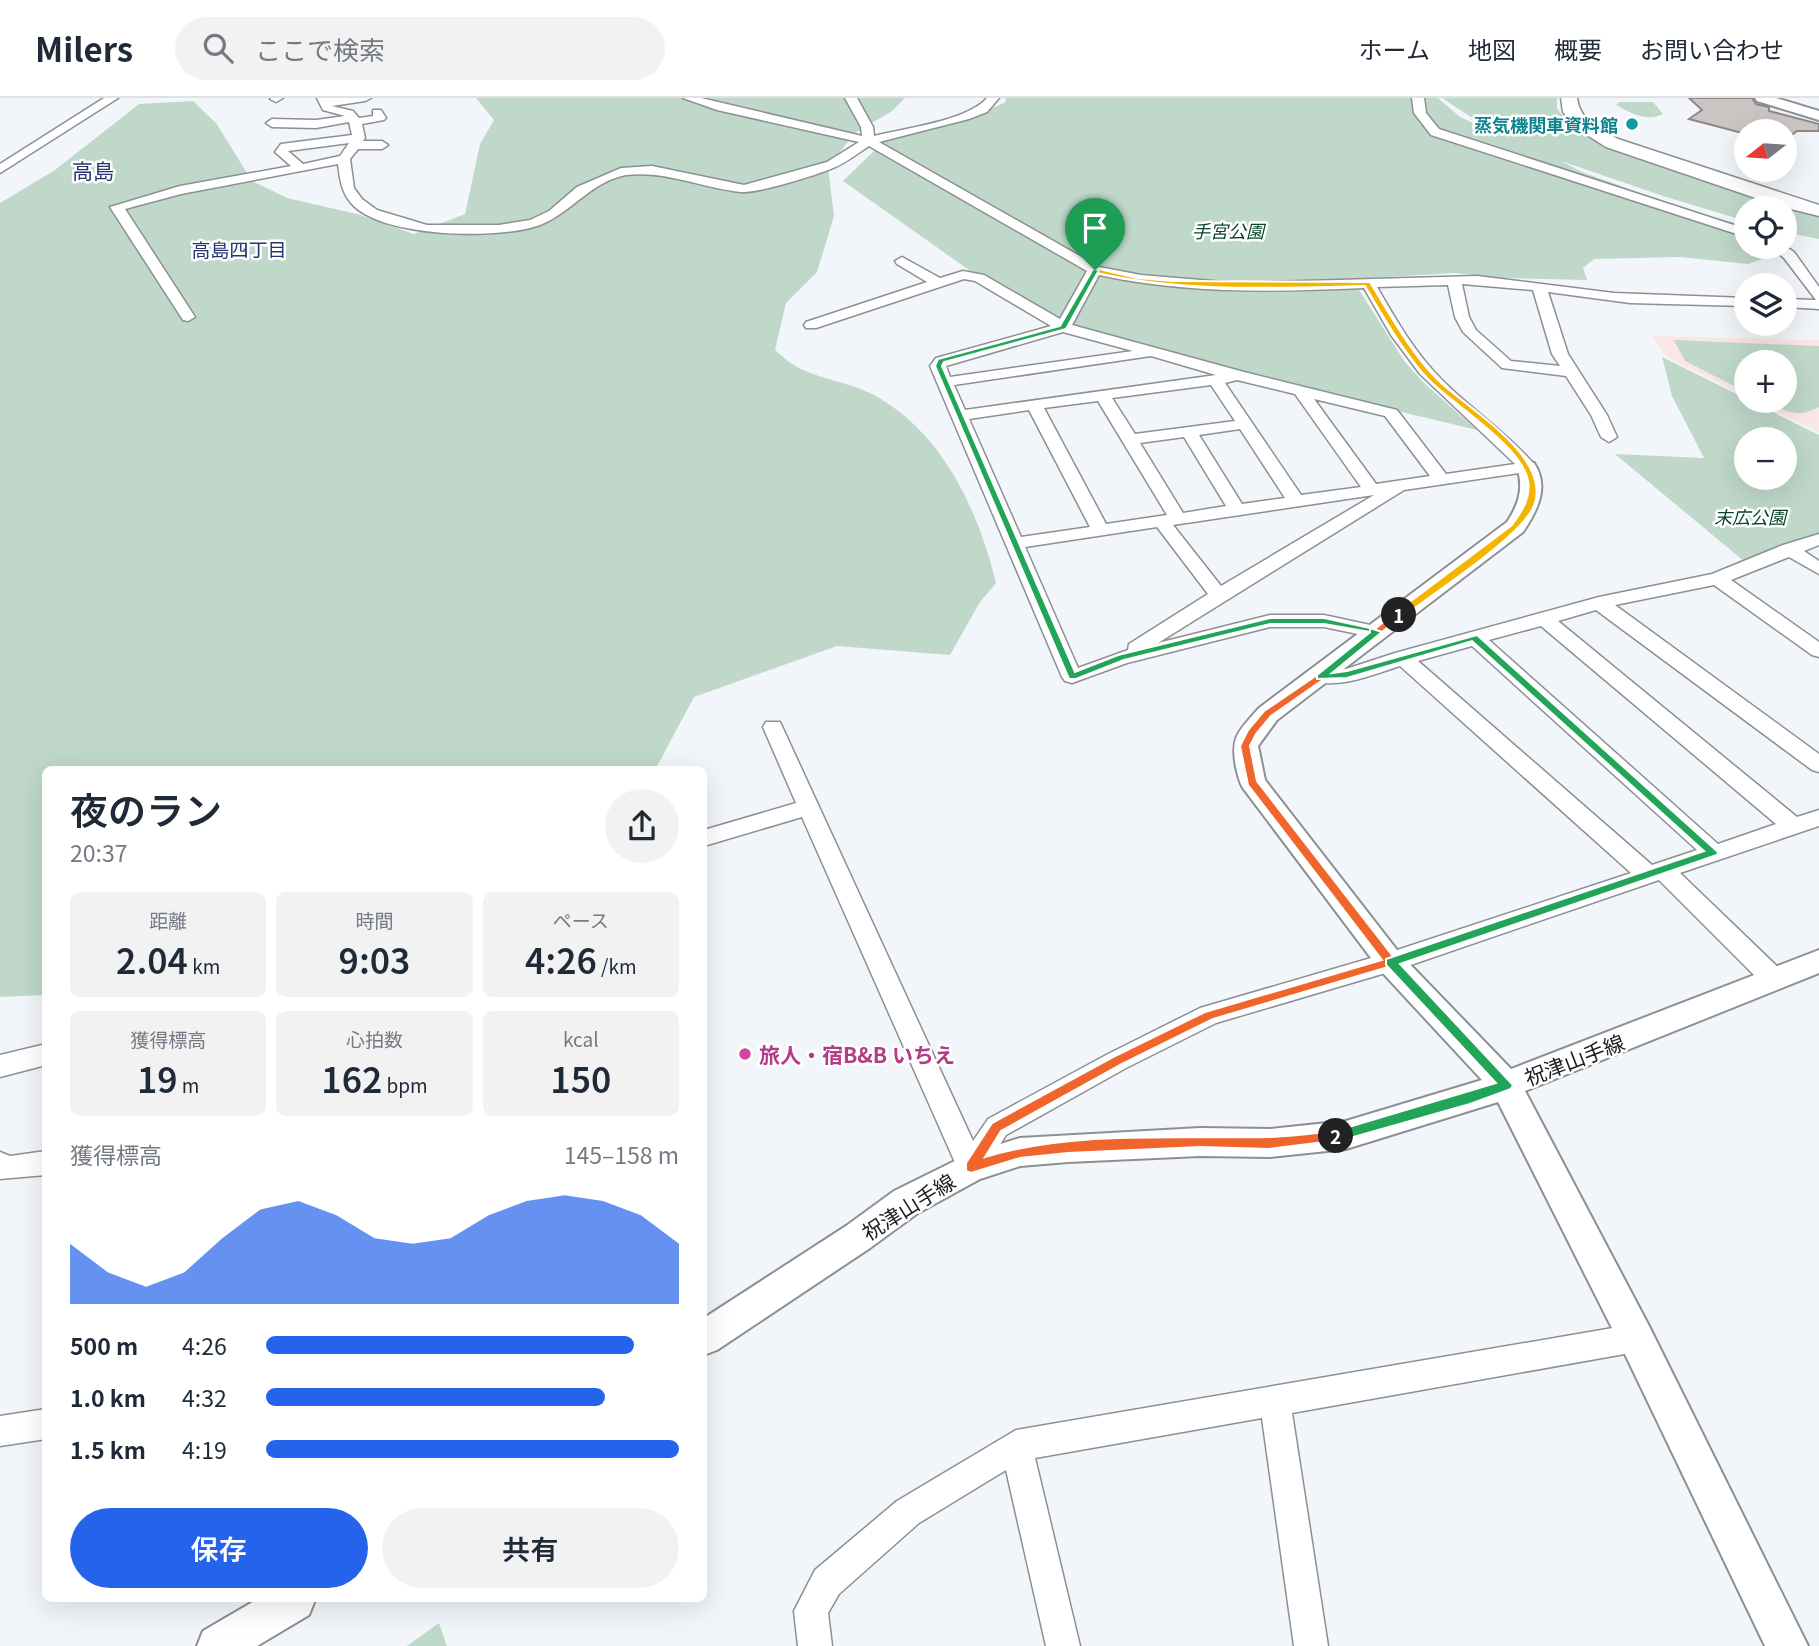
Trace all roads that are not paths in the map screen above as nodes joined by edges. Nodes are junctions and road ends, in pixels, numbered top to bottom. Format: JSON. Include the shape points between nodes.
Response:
{"nodes":[{"id":1,"x":112,"y":98,"type":"edge"},
{"id":2,"x":365,"y":98,"type":"edge"},
{"id":3,"x":689,"y":98,"type":"edge"},
{"id":4,"x":851,"y":98,"type":"edge"},
{"id":5,"x":1418,"y":98,"type":"edge"},
{"id":6,"x":1569,"y":98,"type":"edge"},
{"id":7,"x":1762,"y":98,"type":"edge"},
{"id":8,"x":990,"y":99,"type":"edge"},
{"id":9,"x":327,"y":104,"type":"edge"},
{"id":10,"x":377,"y":112,"type":"dead end"},
{"id":11,"x":260,"y":113,"type":"dead end"},
{"id":12,"x":1819,"y":116,"type":"edge"},
{"id":13,"x":354,"y":120,"type":"junction"},
{"id":14,"x":272,"y":123,"type":"dead end"},
{"id":15,"x":869,"y":141,"type":"junction"},
{"id":16,"x":357,"y":142,"type":"junction"},
{"id":17,"x":382,"y":145,"type":"dead end"},
{"id":18,"x":344,"y":159,"type":"junction"},
{"id":19,"x":301,"y":168,"type":"junction"},
{"id":20,"x":0,"y":169,"type":"edge"},
{"id":21,"x":1819,"y":211,"type":"edge"},
{"id":22,"x":1734,"y":229,"type":"edge"},
{"id":23,"x":1792,"y":259,"type":"edge"},
{"id":24,"x":902,"y":261,"type":"dead end"},
{"id":25,"x":1095,"y":270,"type":"junction"},
{"id":26,"x":1454,"y":280,"type":"junction"},
{"id":27,"x":939,"y":283,"type":"junction"},
{"id":28,"x":1368,"y":283,"type":"junction"},
{"id":29,"x":1539,"y":287,"type":"junction"},
{"id":30,"x":1819,"y":297,"type":"edge"},
{"id":31,"x":1734,"y":302,"type":"edge"},
{"id":32,"x":1797,"y":304,"type":"edge"},
{"id":33,"x":1819,"y":305,"type":"edge"},
{"id":34,"x":188,"y":317,"type":"dead end"},
{"id":35,"x":811,"y":325,"type":"dead end"},
{"id":36,"x":1063,"y":327,"type":"junction"},
{"id":37,"x":1155,"y":353,"type":"junction"},
{"id":38,"x":1572,"y":372,"type":"junction"},
{"id":39,"x":1239,"y":376,"type":"junction"},
{"id":40,"x":1216,"y":380,"type":"junction"},
{"id":41,"x":946,"y":382,"type":"junction"},
{"id":42,"x":1301,"y":392,"type":"junction"},
{"id":43,"x":1103,"y":396,"type":"junction"},
{"id":44,"x":1034,"y":405,"type":"junction"},
{"id":45,"x":961,"y":415,"type":"junction"},
{"id":46,"x":1245,"y":424,"type":"junction"},
{"id":47,"x":1189,"y":432,"type":"junction"},
{"id":48,"x":1609,"y":437,"type":"dead end"},
{"id":49,"x":1130,"y":440,"type":"junction"},
{"id":50,"x":1527,"y":467,"type":"junction"},
{"id":51,"x":1442,"y":480,"type":"junction"},
{"id":52,"x":1405,"y":484,"type":"junction"},
{"id":53,"x":1371,"y":489,"type":"junction"},
{"id":54,"x":1295,"y":500,"type":"junction"},
{"id":55,"x":1236,"y":508,"type":"junction"},
{"id":56,"x":1168,"y":518,"type":"junction"},
{"id":57,"x":1100,"y":530,"type":"junction"},
{"id":58,"x":1819,"y":539,"type":"edge"},
{"id":59,"x":1016,"y":543,"type":"junction"},
{"id":60,"x":1788,"y":549,"type":"junction"},
{"id":61,"x":1819,"y":569,"type":"edge"},
{"id":62,"x":1717,"y":579,"type":"junction"},
{"id":63,"x":1219,"y":595,"type":"junction"},
{"id":64,"x":1599,"y":603,"type":"junction"},
{"id":65,"x":1543,"y":618,"type":"junction"},
{"id":66,"x":1377,"y":632,"type":"junction"},
{"id":67,"x":1474,"y":638,"type":"junction"},
{"id":68,"x":1819,"y":651,"type":"edge"},
{"id":69,"x":1402,"y":657,"type":"junction"},
{"id":70,"x":1121,"y":658,"type":"junction"},
{"id":71,"x":1320,"y":677,"type":"junction"},
{"id":72,"x":773,"y":727,"type":"dead end"},
{"id":73,"x":1819,"y":765,"type":"edge"},
{"id":74,"x":809,"y":807,"type":"junction"},
{"id":75,"x":1819,"y":818,"type":"edge"},
{"id":76,"x":1793,"y":826,"type":"junction"},
{"id":77,"x":707,"y":837,"type":"edge"},
{"id":78,"x":1713,"y":852,"type":"junction"},
{"id":79,"x":1656,"y":873,"type":"junction"},
{"id":80,"x":1819,"y":961,"type":"edge"},
{"id":81,"x":1391,"y":962,"type":"junction"},
{"id":82,"x":1775,"y":980,"type":"junction"},
{"id":83,"x":42,"y":1055,"type":"edge"},
{"id":84,"x":0,"y":1066,"type":"edge"},
{"id":85,"x":1506,"y":1085,"type":"junction"},
{"id":86,"x":0,"y":1164,"type":"edge"},
{"id":87,"x":42,"y":1164,"type":"edge"},
{"id":88,"x":971,"y":1167,"type":"junction"},
{"id":89,"x":743,"y":1312,"type":"junction"},
{"id":90,"x":707,"y":1318,"type":"edge"},
{"id":91,"x":707,"y":1336,"type":"edge"},
{"id":92,"x":1636,"y":1338,"type":"junction"},
{"id":93,"x":1275,"y":1401,"type":"junction"},
{"id":94,"x":42,"y":1425,"type":"edge"},
{"id":95,"x":0,"y":1431,"type":"edge"},
{"id":96,"x":1016,"y":1446,"type":"junction"},
{"id":97,"x":290,"y":1602,"type":"edge"},
{"id":98,"x":218,"y":1646,"type":"edge"},
{"id":99,"x":815,"y":1646,"type":"edge"},
{"id":100,"x":1063,"y":1646,"type":"edge"},
{"id":101,"x":1311,"y":1646,"type":"edge"},
{"id":102,"x":1787,"y":1646,"type":"edge"}],
"edges":[{"from":1,"to":20,"type":"street"},
{"from":2,"to":9,"type":"street"},
{"from":3,"to":15,"type":"street"},
{"from":4,"to":15,"type":"street","via":[[867,127]]},
{"from":5,"to":22,"type":"street","via":[[1420,113],[1435,132]]},
{"from":6,"to":21,"type":"main road","via":[[1571,112],[1582,125],[1612,143]]},
{"from":7,"to":12,"type":"street"},
{"from":8,"to":15,"type":"street","via":[[983,110],[965,117]]},
{"from":9,"to":11,"type":"street","via":[[321,114]]},
{"from":9,"to":13,"type":"street"},
{"from":10,"to":13,"type":"street","via":[[380,118]]},
{"from":13,"to":14,"type":"street"},
{"from":13,"to":16,"type":"street"},
{"from":15,"to":18,"type":"street","via":[[821,169],[744,189],[652,170],[621,172],[582,190],[554,214],[533,223],[475,231],[426,229],[372,213],[348,188]]},
{"from":15,"to":25,"type":"street"},
{"from":16,"to":17,"type":"street"},
{"from":16,"to":18,"type":"street"},
{"from":16,"to":19,"type":"street","via":[[285,148],[281,152]]},
{"from":18,"to":19,"type":"street"},
{"from":19,"to":34,"type":"street","via":[[180,190],[117,207]]},
{"from":23,"to":30,"type":"street"},
{"from":24,"to":27,"type":"street"},
{"from":25,"to":28,"type":"street","via":[[1173,283]]},
{"from":25,"to":36,"type":"street"},
{"from":26,"to":28,"type":"street"},
{"from":26,"to":29,"type":"street"},
{"from":26,"to":38,"type":"street","via":[[1470,332],[1507,365]]},
{"from":27,"to":35,"type":"street"},
{"from":27,"to":36,"type":"street","via":[[963,275],[979,278]]},
{"from":28,"to":50,"type":"street","via":[[1433,379],[1508,443]]},
{"from":29,"to":31,"type":"street","via":[[1614,297]]},
{"from":29,"to":38,"type":"street","via":[[1560,354]]},
{"from":32,"to":33,"type":"street"},
{"from":36,"to":37,"type":"street"},
{"from":36,"to":41,"type":"street","via":[[941,361],[938,366]]},
{"from":37,"to":39,"type":"street"},
{"from":37,"to":41,"type":"street"},
{"from":38,"to":48,"type":"street"},
{"from":39,"to":40,"type":"street"},
{"from":39,"to":42,"type":"street"},
{"from":40,"to":43,"type":"street"},
{"from":40,"to":46,"type":"street"},
{"from":41,"to":45,"type":"street"},
{"from":42,"to":51,"type":"street","via":[[1391,413]]},
{"from":42,"to":53,"type":"street"},
{"from":43,"to":44,"type":"street"},
{"from":43,"to":49,"type":"street"},
{"from":44,"to":45,"type":"street"},
{"from":44,"to":57,"type":"street"},
{"from":45,"to":59,"type":"street"},
{"from":46,"to":47,"type":"street"},
{"from":46,"to":54,"type":"street"},
{"from":47,"to":49,"type":"street"},
{"from":47,"to":55,"type":"street"},
{"from":49,"to":56,"type":"street"},
{"from":50,"to":51,"type":"street"},
{"from":50,"to":66,"type":"street","via":[[1532,482],[1530,507],[1515,527]]},
{"from":51,"to":52,"type":"street"},
{"from":52,"to":53,"type":"street"},
{"from":52,"to":63,"type":"street"},
{"from":53,"to":54,"type":"street"},
{"from":54,"to":55,"type":"street"},
{"from":55,"to":56,"type":"street"},
{"from":56,"to":57,"type":"street"},
{"from":56,"to":63,"type":"street"},
{"from":57,"to":59,"type":"street"},
{"from":58,"to":60,"type":"street"},
{"from":59,"to":70,"type":"street","via":[[1072,677]]},
{"from":60,"to":61,"type":"street"},
{"from":60,"to":62,"type":"street"},
{"from":62,"to":64,"type":"street"},
{"from":62,"to":68,"type":"street"},
{"from":63,"to":70,"type":"street"},
{"from":64,"to":65,"type":"street"},
{"from":64,"to":73,"type":"street"},
{"from":65,"to":67,"type":"street"},
{"from":65,"to":76,"type":"street"},
{"from":66,"to":70,"type":"street","via":[[1324,621],[1270,621]]},
{"from":66,"to":71,"type":"street"},
{"from":67,"to":69,"type":"street"},
{"from":67,"to":78,"type":"street"},
{"from":69,"to":71,"type":"street","via":[[1347,675]]},
{"from":69,"to":79,"type":"street"},
{"from":71,"to":81,"type":"street","via":[[1268,714],[1252,732],[1245,746],[1252,782]]},
{"from":72,"to":74,"type":"street"},
{"from":74,"to":77,"type":"street"},
{"from":74,"to":88,"type":"street"},
{"from":75,"to":76,"type":"street"},
{"from":76,"to":78,"type":"street"},
{"from":78,"to":79,"type":"street"},
{"from":79,"to":81,"type":"street"},
{"from":79,"to":82,"type":"street"},
{"from":80,"to":82,"type":"street","name":"祝津山手線"},
{"from":81,"to":85,"type":"street"},
{"from":81,"to":88,"type":"street","via":[[1209,1015],[997,1127]]},
{"from":82,"to":85,"type":"street","name":"祝津山手線"},
{"from":83,"to":84,"type":"street"},
{"from":85,"to":88,"type":"street","name":"祝津山手線","via":[[1346,1135],[1269,1143],[1020,1152]]},
{"from":85,"to":92,"type":"street"},
{"from":86,"to":87,"type":"street","via":[[4,1169]]},
{"from":88,"to":89,"type":"street","name":"祝津山手線","via":[[906,1202]]},
{"from":89,"to":90,"type":"street"},
{"from":89,"to":91,"type":"street","name":"祝津山手線"},
{"from":92,"to":93,"type":"street"},
{"from":92,"to":102,"type":"street"},
{"from":93,"to":96,"type":"street"},
{"from":93,"to":101,"type":"street"},
{"from":94,"to":95,"type":"street"},
{"from":96,"to":99,"type":"street","via":[[908,1512],[827,1582],[811,1611]]},
{"from":96,"to":100,"type":"street"},
{"from":97,"to":98,"type":"street"}]}
